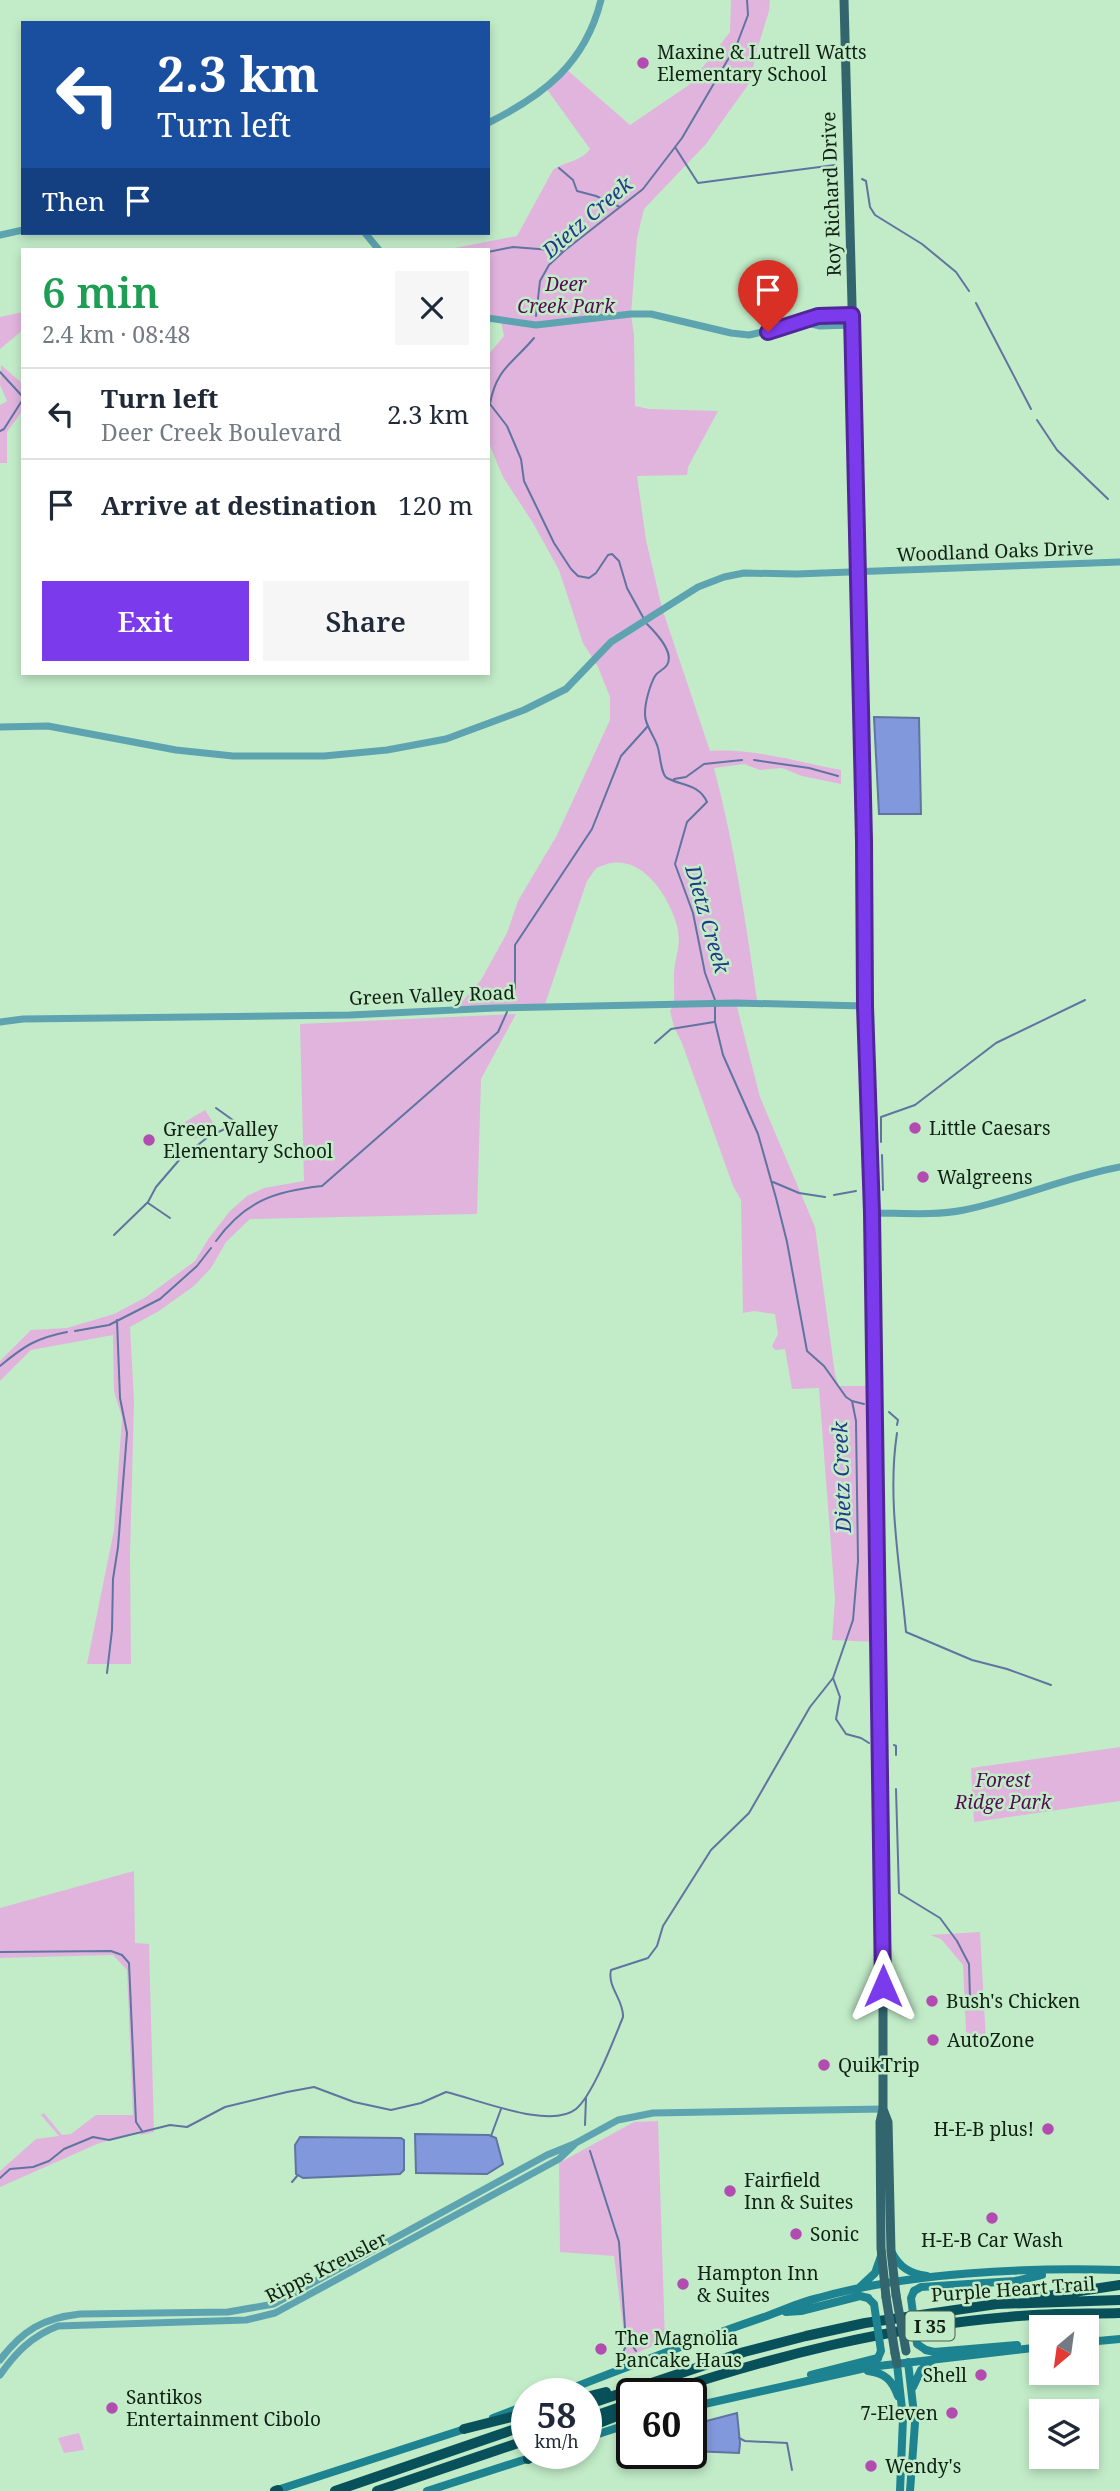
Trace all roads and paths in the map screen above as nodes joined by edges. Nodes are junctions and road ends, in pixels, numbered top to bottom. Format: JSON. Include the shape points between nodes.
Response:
{"nodes":[{"id":1,"x":601,"y":0,"type":"edge"},
{"id":2,"x":844,"y":0,"type":"edge"},
{"id":3,"x":490,"y":122,"type":"edge"},
{"id":4,"x":21,"y":230,"type":"edge"},
{"id":5,"x":0,"y":235,"type":"edge"},
{"id":6,"x":490,"y":318,"type":"edge"},
{"id":7,"x":852,"y":320,"type":"junction"},
{"id":8,"x":1120,"y":562,"type":"edge"},
{"id":9,"x":859,"y":571,"type":"junction"},
{"id":10,"x":0,"y":727,"type":"edge"},
{"id":11,"x":865,"y":1006,"type":"junction"},
{"id":12,"x":0,"y":1022,"type":"edge"},
{"id":13,"x":1120,"y":1167,"type":"edge"},
{"id":14,"x":872,"y":1213,"type":"junction"},
{"id":15,"x":883,"y":2109,"type":"junction"},
{"id":16,"x":574,"y":2144,"type":"junction"},
{"id":17,"x":891,"y":2251,"type":"junction"},
{"id":18,"x":881,"y":2256,"type":"junction"},
{"id":19,"x":1065,"y":2270,"type":"junction"},
{"id":20,"x":1120,"y":2270,"type":"edge"},
{"id":21,"x":937,"y":2278,"type":"junction"},
{"id":22,"x":889,"y":2284,"type":"junction"},
{"id":23,"x":1120,"y":2285,"type":"edge"},
{"id":24,"x":855,"y":2290,"type":"junction"},
{"id":25,"x":891,"y":2296,"type":"junction"},
{"id":26,"x":1120,"y":2300,"type":"edge"},
{"id":27,"x":997,"y":2304,"type":"junction"},
{"id":28,"x":775,"y":2313,"type":"junction"},
{"id":29,"x":1120,"y":2314,"type":"edge"},
{"id":30,"x":1120,"y":2339,"type":"edge"},
{"id":31,"x":1099,"y":2341,"type":"edge"},
{"id":32,"x":1029,"y":2346,"type":"edge"},
{"id":33,"x":1029,"y":2348,"type":"edge"},
{"id":34,"x":935,"y":2359,"type":"junction"},
{"id":35,"x":0,"y":2360,"type":"edge"},
{"id":36,"x":908,"y":2362,"type":"junction"},
{"id":37,"x":897,"y":2364,"type":"junction"},
{"id":38,"x":857,"y":2370,"type":"junction"},
{"id":39,"x":0,"y":2375,"type":"edge"},
{"id":40,"x":597,"y":2378,"type":"edge"},
{"id":41,"x":668,"y":2378,"type":"edge"},
{"id":42,"x":707,"y":2379,"type":"edge"},
{"id":43,"x":775,"y":2388,"type":"junction"},
{"id":44,"x":912,"y":2390,"type":"junction"},
{"id":45,"x":707,"y":2403,"type":"edge"},
{"id":46,"x":902,"y":2405,"type":"junction"},
{"id":47,"x":511,"y":2411,"type":"edge"},
{"id":48,"x":511,"y":2417,"type":"edge"},
{"id":49,"x":464,"y":2429,"type":"junction"},
{"id":50,"x":511,"y":2431,"type":"edge"},
{"id":51,"x":511,"y":2445,"type":"edge"},
{"id":52,"x":511,"y":2463,"type":"edge"},
{"id":53,"x":276,"y":2491,"type":"edge"},
{"id":54,"x":335,"y":2491,"type":"edge"},
{"id":55,"x":377,"y":2491,"type":"edge"},
{"id":56,"x":427,"y":2491,"type":"edge"},
{"id":57,"x":900,"y":2491,"type":"edge"},
{"id":58,"x":910,"y":2491,"type":"edge"}],
"edges":[{"from":1,"to":3,"type":"street","via":[[585,41],[563,73],[540,93]]},
{"from":2,"to":7,"type":"main road","name":"Roy Richard Drive"},
{"from":4,"to":5,"type":"street"},
{"from":6,"to":7,"type":"street","via":[[536,325],[652,314],[749,335],[803,322]]},
{"from":7,"to":9,"type":"main road","name":"Roy Richard Drive"},
{"from":8,"to":9,"type":"street","name":"Woodland Oaks Drive"},
{"from":9,"to":10,"type":"street","name":"Woodland Oaks Drive","via":[[757,572],[698,587],[611,642],[566,689],[453,737],[387,750],[233,756],[48,726]]},
{"from":9,"to":11,"type":"main road","name":"Roy Richard Drive"},
{"from":11,"to":12,"type":"street","name":"Green Valley Road","via":[[729,1003]]},
{"from":11,"to":14,"type":"main road","name":"Roy Richard Drive"},
{"from":13,"to":14,"type":"street","via":[[965,1210]]},
{"from":14,"to":15,"type":"main road","name":"Roy Richard Drive"},
{"from":15,"to":16,"type":"street","name":"Ripps Kreusler","via":[[653,2113],[618,2120]]},
{"from":15,"to":17,"type":"main road","name":"Roy Richard Drive","via":[[888,2122]]},
{"from":15,"to":18,"type":"main road","name":"Roy Richard Drive"},
{"from":16,"to":35,"type":"street","name":"Ripps Kreusler","via":[[274,2304],[228,2312],[61,2316],[23,2335]]},
{"from":16,"to":39,"type":"street","name":"Ripps Kreusler","via":[[559,2159],[275,2313],[246,2320],[58,2326],[26,2344]]},
{"from":17,"to":21,"type":"main road","via":[[908,2272]]},
{"from":17,"to":22,"type":"main road","name":"Roy Richard Drive"},
{"from":18,"to":22,"type":"main road","name":"Roy Richard Drive"},
{"from":18,"to":24,"type":"main road","via":[[872,2278]]},
{"from":19,"to":20,"type":"main road"},
{"from":19,"to":21,"type":"main road"},
{"from":19,"to":32,"type":"main road","bridge":true,"via":[[1015,2281],[914,2291],[917,2344],[926,2350]]},
{"from":21,"to":22,"type":"main road"},
{"from":22,"to":24,"type":"main road"},
{"from":22,"to":25,"type":"main road"},
{"from":23,"to":27,"type":"highway"},
{"from":24,"to":28,"type":"main road"},
{"from":25,"to":36,"type":"main road","bridge":true},
{"from":25,"to":37,"type":"main road","bridge":true},
{"from":26,"to":27,"type":"highway","name":"Purple Heart Trail","number":"I 35"},
{"from":27,"to":41,"type":"highway","name":"Purple Heart Trail","number":"I 35","via":[[806,2336]]},
{"from":28,"to":40,"type":"main road"},
{"from":28,"to":43,"type":"main road","bridge":true,"via":[[868,2298],[874,2304],[881,2351],[878,2358]]},
{"from":29,"to":42,"type":"highway","name":"Purple Heart Trail","number":"I 35","via":[[1011,2316],[895,2331],[803,2350]]},
{"from":30,"to":31,"type":"main road"},
{"from":33,"to":34,"type":"main road"},
{"from":34,"to":36,"type":"main road"},
{"from":34,"to":44,"type":"main road","via":[[921,2370]]},
{"from":36,"to":37,"type":"main road"},
{"from":36,"to":44,"type":"main road"},
{"from":37,"to":38,"type":"main road"},
{"from":37,"to":46,"type":"main road"},
{"from":38,"to":43,"type":"main road"},
{"from":38,"to":46,"type":"main road","via":[[888,2378]]},
{"from":43,"to":45,"type":"main road"},
{"from":44,"to":58,"type":"main road","via":[[915,2424]]},
{"from":46,"to":57,"type":"main road"},
{"from":47,"to":49,"type":"main road"},
{"from":48,"to":49,"type":"highway"},
{"from":49,"to":53,"type":"main road"},
{"from":50,"to":54,"type":"highway"},
{"from":51,"to":55,"type":"highway"},
{"from":52,"to":56,"type":"main road"}]}
